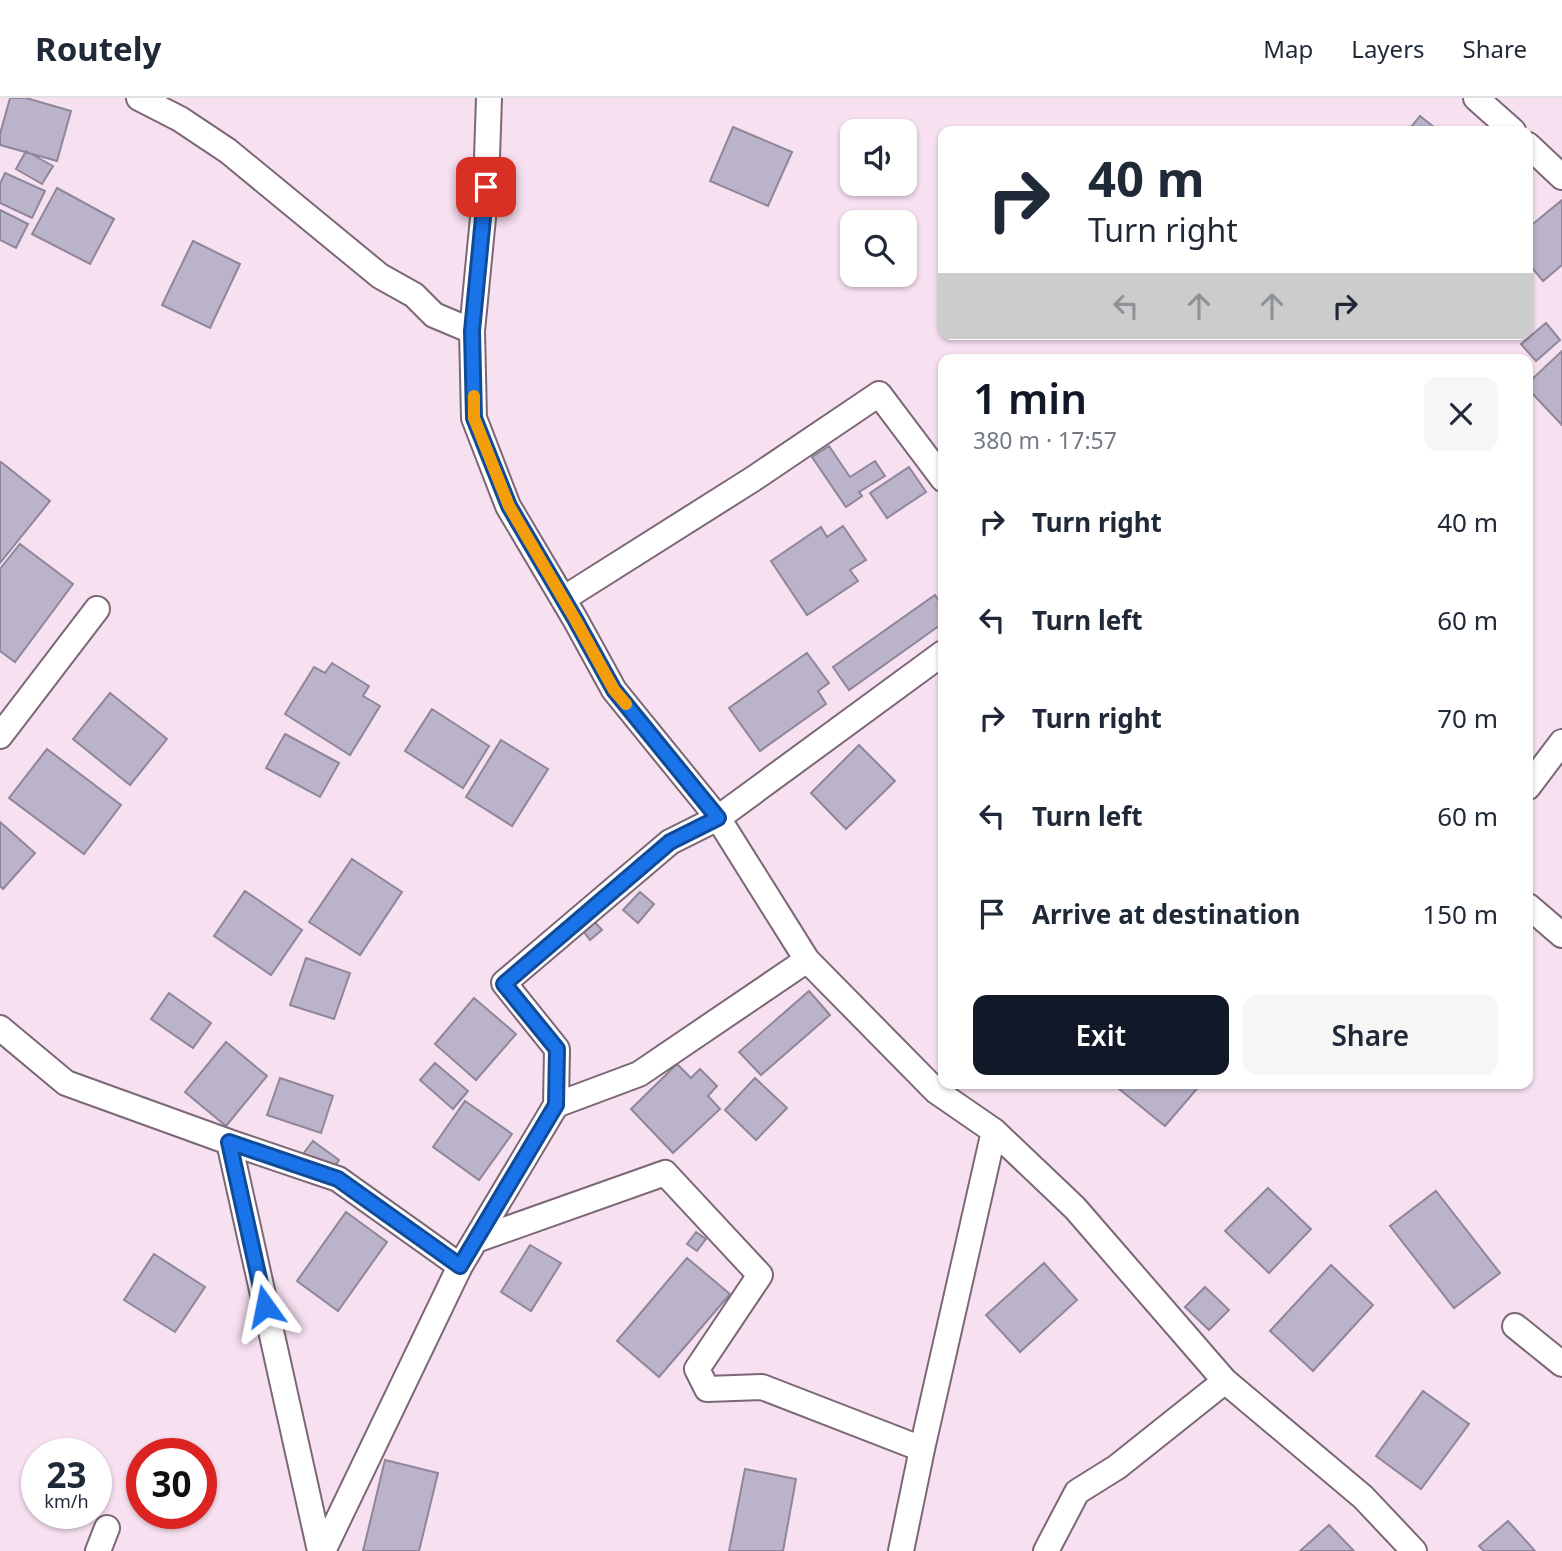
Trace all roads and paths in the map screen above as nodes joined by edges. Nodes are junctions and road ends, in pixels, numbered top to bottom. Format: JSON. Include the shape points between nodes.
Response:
{"nodes":[{"id":1,"x":139,"y":98,"type":"edge"},
{"id":2,"x":489,"y":98,"type":"edge"},
{"id":3,"x":1476,"y":98,"type":"edge"},
{"id":4,"x":1507,"y":126,"type":"edge"},
{"id":5,"x":1533,"y":150,"type":"edge"},
{"id":6,"x":1562,"y":177,"type":"edge"},
{"id":7,"x":472,"y":331,"type":"junction"},
{"id":8,"x":938,"y":472,"type":"edge"},
{"id":9,"x":563,"y":599,"type":"junction"},
{"id":10,"x":97,"y":609,"type":"dead end"},
{"id":11,"x":938,"y":657,"type":"edge"},
{"id":12,"x":0,"y":736,"type":"edge"},
{"id":13,"x":1562,"y":743,"type":"edge"},
{"id":14,"x":1533,"y":781,"type":"edge"},
{"id":15,"x":718,"y":818,"type":"junction"},
{"id":16,"x":1533,"y":910,"type":"edge"},
{"id":17,"x":1562,"y":935,"type":"edge"},
{"id":18,"x":807,"y":960,"type":"junction"},
{"id":19,"x":0,"y":1028,"type":"edge"},
{"id":20,"x":556,"y":1105,"type":"junction"},
{"id":21,"x":994,"y":1130,"type":"junction"},
{"id":22,"x":229,"y":1142,"type":"junction"},
{"id":23,"x":476,"y":1240,"type":"junction"},
{"id":24,"x":460,"y":1266,"type":"junction"},
{"id":25,"x":1515,"y":1326,"type":"dead end"},
{"id":26,"x":1562,"y":1364,"type":"edge"},
{"id":27,"x":1225,"y":1381,"type":"junction"},
{"id":28,"x":922,"y":1449,"type":"junction"},
{"id":29,"x":107,"y":1529,"type":"edge"},
{"id":30,"x":98,"y":1551,"type":"edge"},
{"id":31,"x":322,"y":1551,"type":"edge"},
{"id":32,"x":901,"y":1551,"type":"edge"},
{"id":33,"x":1046,"y":1551,"type":"edge"},
{"id":34,"x":1414,"y":1551,"type":"edge"}],
"edges":[{"from":1,"to":7,"type":"street","via":[[228,151],[380,276],[414,295],[435,315]]},
{"from":2,"to":7,"type":"street"},
{"from":3,"to":4,"type":"street"},
{"from":5,"to":6,"type":"street"},
{"from":7,"to":9,"type":"street","via":[[474,418],[509,506]]},
{"from":8,"to":9,"type":"street","via":[[879,394]]},
{"from":9,"to":15,"type":"street","via":[[614,690]]},
{"from":10,"to":12,"type":"street"},
{"from":11,"to":15,"type":"street"},
{"from":13,"to":14,"type":"street"},
{"from":15,"to":18,"type":"street"},
{"from":15,"to":20,"type":"street","via":[[670,842],[504,984],[557,1049]]},
{"from":16,"to":17,"type":"street"},
{"from":18,"to":20,"type":"street","via":[[639,1074]]},
{"from":18,"to":21,"type":"street","via":[[936,1091]]},
{"from":19,"to":22,"type":"street","via":[[66,1083]]},
{"from":20,"to":23,"type":"street"},
{"from":21,"to":27,"type":"street","via":[[1075,1208]]},
{"from":21,"to":28,"type":"street"},
{"from":22,"to":24,"type":"street","via":[[338,1179]]},
{"from":22,"to":31,"type":"street"},
{"from":23,"to":24,"type":"street"},
{"from":23,"to":28,"type":"street","via":[[665,1173],[760,1275],[697,1369],[707,1389],[762,1387]]},
{"from":24,"to":31,"type":"street"},
{"from":25,"to":26,"type":"street"},
{"from":27,"to":33,"type":"street","via":[[1077,1492]]},
{"from":27,"to":34,"type":"street","via":[[1363,1497]]},
{"from":28,"to":32,"type":"street"},
{"from":29,"to":30,"type":"street"}]}
